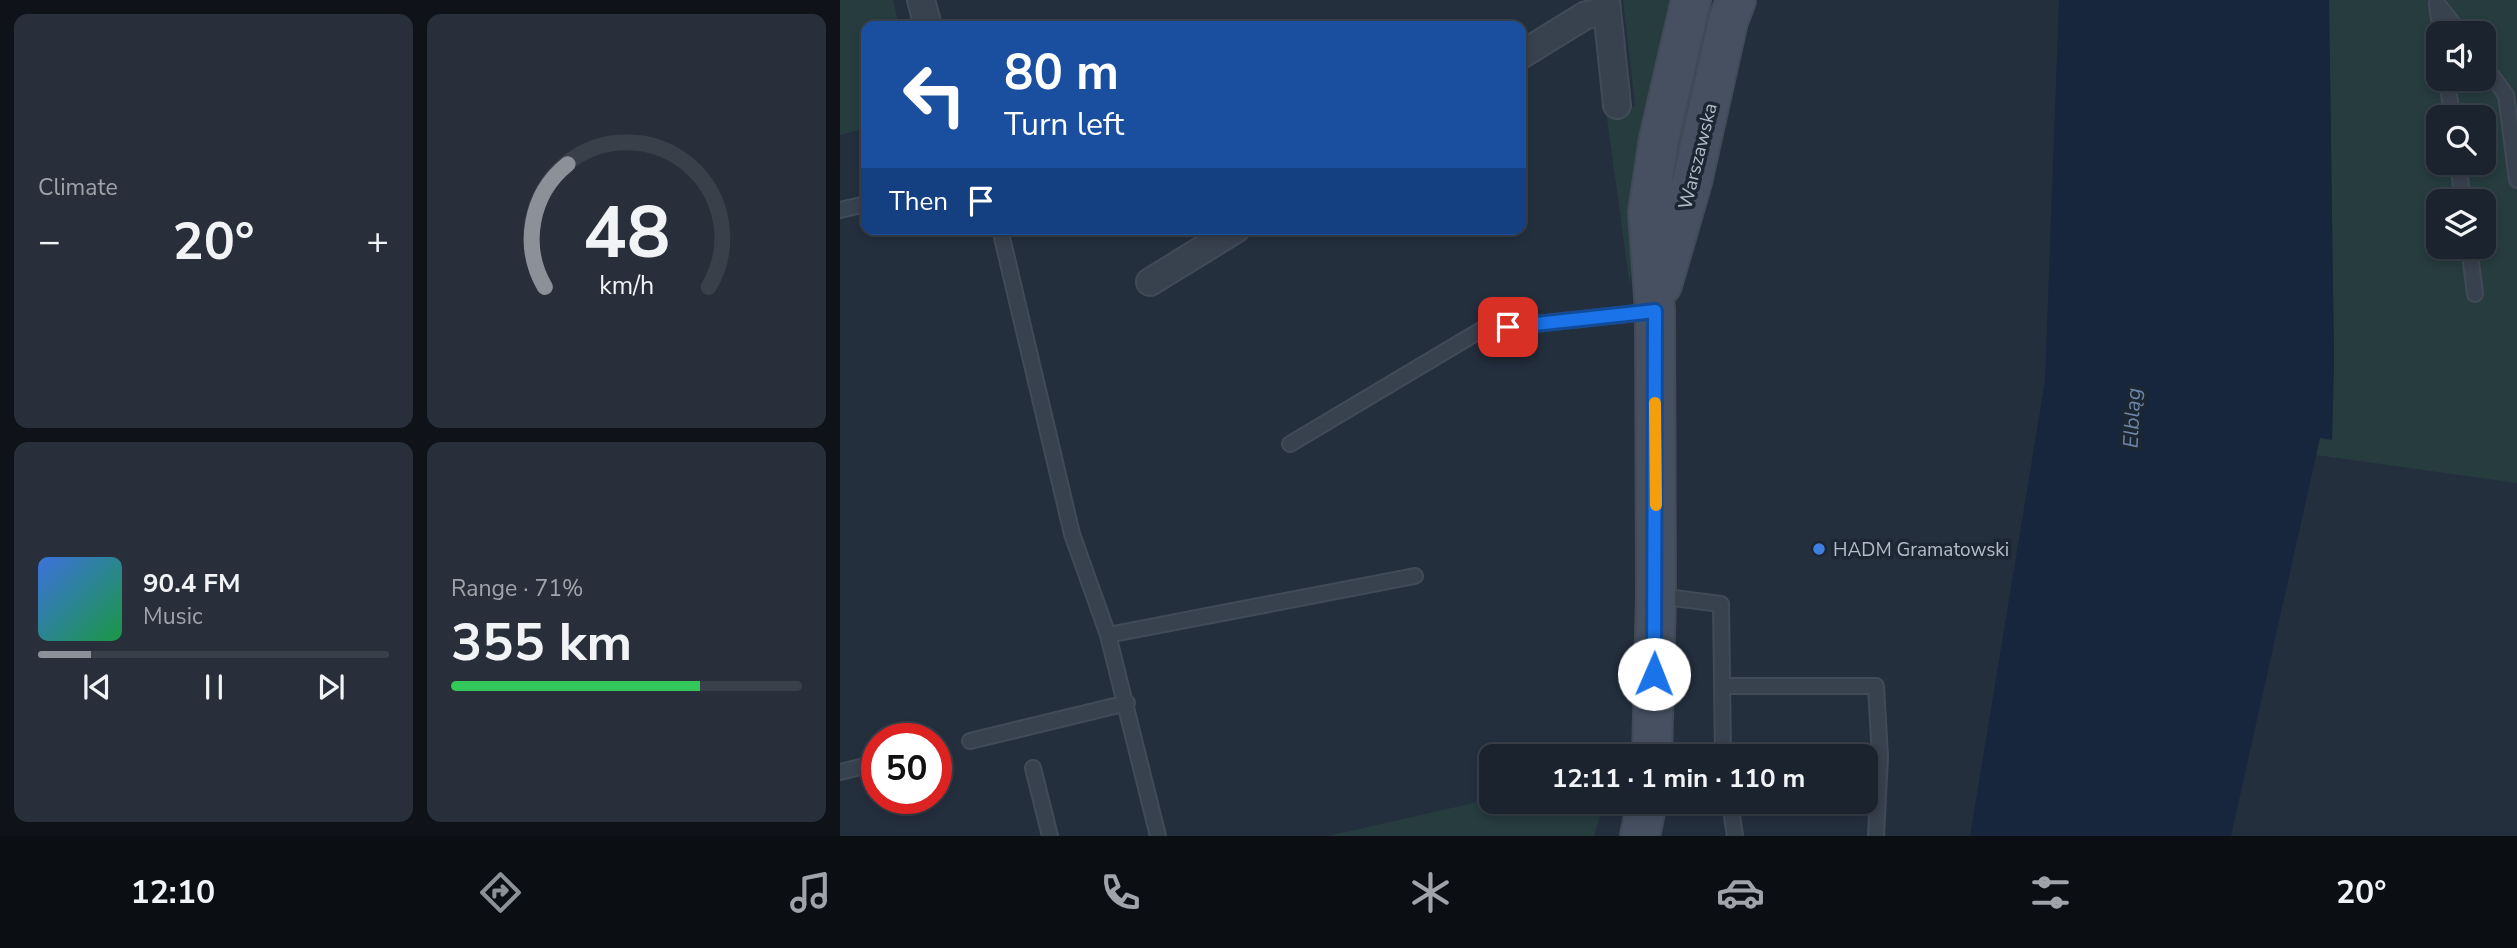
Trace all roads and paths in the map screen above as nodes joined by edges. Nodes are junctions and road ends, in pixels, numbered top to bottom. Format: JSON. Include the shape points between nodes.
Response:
{"nodes":[{"id":1,"x":920,"y":0,"type":"edge"},
{"id":2,"x":1691,"y":0,"type":"edge"},
{"id":3,"x":1736,"y":0,"type":"edge"},
{"id":4,"x":2437,"y":2,"type":"edge"},
{"id":5,"x":1607,"y":6,"type":"edge"},
{"id":6,"x":926,"y":21,"type":"edge"},
{"id":7,"x":2439,"y":21,"type":"edge"},
{"id":8,"x":2451,"y":21,"type":"edge"},
{"id":9,"x":1526,"y":52,"type":"edge"},
{"id":10,"x":2496,"y":82,"type":"edge"},
{"id":11,"x":1617,"y":105,"type":"dead end"},
{"id":12,"x":2517,"y":180,"type":"edge"},
{"id":13,"x":861,"y":205,"type":"edge"},
{"id":14,"x":840,"y":210,"type":"edge"},
{"id":15,"x":1001,"y":235,"type":"edge"},
{"id":16,"x":1226,"y":235,"type":"edge"},
{"id":17,"x":2471,"y":259,"type":"edge"},
{"id":18,"x":1150,"y":282,"type":"dead end"},
{"id":19,"x":2475,"y":294,"type":"dead end"},
{"id":20,"x":1655,"y":311,"type":"junction"},
{"id":21,"x":1290,"y":444,"type":"dead end"},
{"id":22,"x":1415,"y":576,"type":"dead end"},
{"id":23,"x":1656,"y":596,"type":"junction"},
{"id":24,"x":1108,"y":635,"type":"junction"},
{"id":25,"x":1723,"y":685,"type":"junction"},
{"id":26,"x":1127,"y":703,"type":"junction"},
{"id":27,"x":970,"y":741,"type":"dead end"},
{"id":28,"x":1652,"y":744,"type":"edge"},
{"id":29,"x":1723,"y":744,"type":"edge"},
{"id":30,"x":1873,"y":744,"type":"edge"},
{"id":31,"x":861,"y":767,"type":"edge"},
{"id":32,"x":1033,"y":768,"type":"dead end"},
{"id":33,"x":840,"y":772,"type":"edge"},
{"id":34,"x":1645,"y":814,"type":"edge"},
{"id":35,"x":1732,"y":814,"type":"edge"},
{"id":36,"x":1875,"y":814,"type":"edge"},
{"id":37,"x":1050,"y":836,"type":"edge"},
{"id":38,"x":1158,"y":836,"type":"edge"},
{"id":39,"x":1640,"y":836,"type":"edge"},
{"id":40,"x":1735,"y":836,"type":"edge"},
{"id":41,"x":1876,"y":836,"type":"edge"}],
"edges":[{"from":1,"to":6,"type":"street"},
{"from":2,"to":20,"type":"main road","name":"Warszawska","via":[[1659,139],[1648,212]]},
{"from":3,"to":20,"type":"main road","name":"Warszawska","via":[[1692,183]]},
{"from":4,"to":7,"type":"lane"},
{"from":4,"to":8,"type":"lane"},
{"from":5,"to":9,"type":"street"},
{"from":5,"to":11,"type":"street"},
{"from":10,"to":12,"type":"lane","via":[[2506,95]]},
{"from":13,"to":14,"type":"lane"},
{"from":15,"to":24,"type":"lane","via":[[1072,534]]},
{"from":16,"to":18,"type":"street"},
{"from":17,"to":19,"type":"lane"},
{"from":20,"to":21,"type":"lane","via":[[1481,330]]},
{"from":20,"to":23,"type":"main road","name":"Warszawska"},
{"from":22,"to":24,"type":"lane"},
{"from":23,"to":25,"type":"lane","via":[[1721,604]]},
{"from":23,"to":28,"type":"main road","name":"Warszawska"},
{"from":24,"to":26,"type":"lane"},
{"from":25,"to":29,"type":"lane"},
{"from":25,"to":30,"type":"lane","via":[[1876,686]]},
{"from":26,"to":27,"type":"lane"},
{"from":26,"to":38,"type":"lane"},
{"from":31,"to":33,"type":"lane"},
{"from":32,"to":37,"type":"lane"},
{"from":34,"to":39,"type":"main road"},
{"from":35,"to":40,"type":"lane"},
{"from":36,"to":41,"type":"lane"}]}
